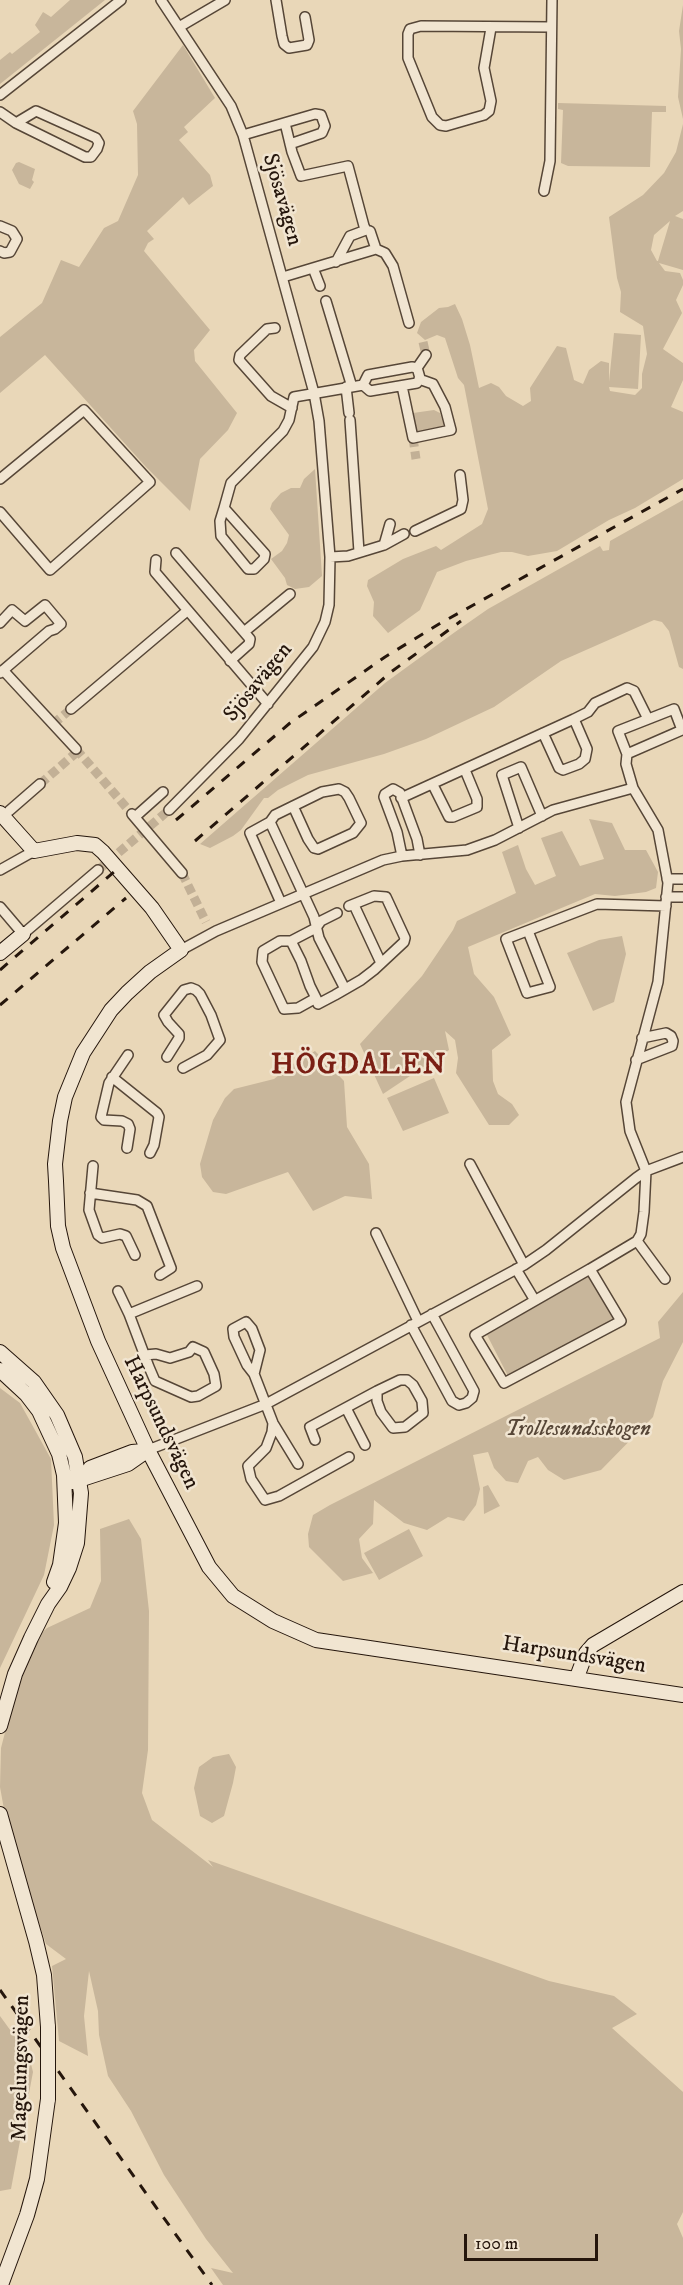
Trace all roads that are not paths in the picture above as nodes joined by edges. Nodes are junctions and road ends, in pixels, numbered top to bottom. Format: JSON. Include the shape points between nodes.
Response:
{"nodes":[{"id":1,"x":121,"y":0,"type":"edge"},
{"id":2,"x":161,"y":0,"type":"edge"},
{"id":3,"x":225,"y":0,"type":"edge"},
{"id":4,"x":276,"y":0,"type":"edge"},
{"id":5,"x":552,"y":0,"type":"edge"},
{"id":6,"x":305,"y":17,"type":"dead end"},
{"id":7,"x":179,"y":27,"type":"junction"},
{"id":8,"x":551,"y":27,"type":"junction"},
{"id":9,"x":491,"y":28,"type":"junction"},
{"id":10,"x":0,"y":95,"type":"edge"},
{"id":11,"x":0,"y":112,"type":"edge"},
{"id":12,"x":15,"y":123,"type":"junction"},
{"id":13,"x":285,"y":123,"type":"junction"},
{"id":14,"x":243,"y":135,"type":"junction"},
{"id":15,"x":290,"y":144,"type":"junction"},
{"id":16,"x":544,"y":191,"type":"dead end"},
{"id":17,"x":0,"y":226,"type":"edge"},
{"id":18,"x":366,"y":230,"type":"junction"},
{"id":19,"x":376,"y":249,"type":"junction"},
{"id":20,"x":0,"y":251,"type":"edge"},
{"id":21,"x":336,"y":262,"type":"junction"},
{"id":22,"x":313,"y":268,"type":"junction"},
{"id":23,"x":283,"y":277,"type":"junction"},
{"id":24,"x":320,"y":286,"type":"dead end"},
{"id":25,"x":326,"y":301,"type":"dead end"},
{"id":26,"x":409,"y":323,"type":"dead end"},
{"id":27,"x":275,"y":328,"type":"dead end"},
{"id":28,"x":426,"y":356,"type":"dead end"},
{"id":29,"x":417,"y":368,"type":"junction"},
{"id":30,"x":419,"y":379,"type":"junction"},
{"id":31,"x":363,"y":386,"type":"junction"},
{"id":32,"x":402,"y":386,"type":"junction"},
{"id":33,"x":349,"y":387,"type":"junction"},
{"id":34,"x":314,"y":393,"type":"junction"},
{"id":35,"x":292,"y":408,"type":"junction"},
{"id":36,"x":460,"y":475,"type":"dead end"},
{"id":37,"x":0,"y":479,"type":"edge"},
{"id":38,"x":224,"y":508,"type":"junction"},
{"id":39,"x":0,"y":512,"type":"edge"},
{"id":40,"x":390,"y":524,"type":"dead end"},
{"id":41,"x":415,"y":531,"type":"dead end"},
{"id":42,"x":404,"y":534,"type":"dead end"},
{"id":43,"x":384,"y":545,"type":"junction"},
{"id":44,"x":359,"y":552,"type":"junction"},
{"id":45,"x":176,"y":553,"type":"dead end"},
{"id":46,"x":330,"y":557,"type":"junction"},
{"id":47,"x":156,"y":560,"type":"dead end"},
{"id":48,"x":290,"y":594,"type":"dead end"},
{"id":49,"x":187,"y":611,"type":"junction"},
{"id":50,"x":0,"y":623,"type":"edge"},
{"id":51,"x":244,"y":632,"type":"junction"},
{"id":52,"x":230,"y":661,"type":"junction"},
{"id":53,"x":2,"y":671,"type":"edge"},
{"id":54,"x":90,"y":693,"type":"junction"},
{"id":55,"x":99,"y":701,"type":"dead end"},
{"id":56,"x":268,"y":704,"type":"junction"},
{"id":57,"x":71,"y":709,"type":"tunnel mouth"},
{"id":58,"x":574,"y":718,"type":"junction"},
{"id":59,"x":648,"y":719,"type":"junction"},
{"id":60,"x":543,"y":734,"type":"junction"},
{"id":61,"x":76,"y":749,"type":"tunnel mouth"},
{"id":62,"x":627,"y":754,"type":"junction"},
{"id":63,"x":465,"y":770,"type":"junction"},
{"id":64,"x":40,"y":784,"type":"tunnel mouth"},
{"id":65,"x":433,"y":784,"type":"junction"},
{"id":66,"x":633,"y":788,"type":"junction"},
{"id":67,"x":163,"y":792,"type":"dead end"},
{"id":68,"x":401,"y":798,"type":"junction"},
{"id":69,"x":293,"y":806,"type":"junction"},
{"id":70,"x":169,"y":810,"type":"tunnel mouth"},
{"id":71,"x":4,"y":812,"type":"edge"},
{"id":72,"x":542,"y":816,"type":"junction"},
{"id":73,"x":270,"y":822,"type":"junction"},
{"id":74,"x":519,"y":828,"type":"junction"},
{"id":75,"x":33,"y":851,"type":"junction"},
{"id":76,"x":420,"y":855,"type":"junction"},
{"id":77,"x":402,"y":856,"type":"junction"},
{"id":78,"x":0,"y":870,"type":"edge"},
{"id":79,"x":98,"y":870,"type":"tunnel mouth"},
{"id":80,"x":182,"y":873,"type":"tunnel mouth"},
{"id":81,"x":667,"y":879,"type":"junction"},
{"id":82,"x":683,"y":879,"type":"edge"},
{"id":83,"x":303,"y":893,"type":"junction"},
{"id":84,"x":683,"y":897,"type":"edge"},
{"id":85,"x":666,"y":902,"type":"junction"},
{"id":86,"x":280,"y":903,"type":"junction"},
{"id":87,"x":0,"y":907,"type":"edge"},
{"id":88,"x":337,"y":913,"type":"dead end"},
{"id":89,"x":316,"y":928,"type":"junction"},
{"id":90,"x":528,"y":931,"type":"junction"},
{"id":91,"x":22,"y":934,"type":"junction"},
{"id":92,"x":291,"y":941,"type":"junction"},
{"id":93,"x":181,"y":950,"type":"junction"},
{"id":94,"x":0,"y":952,"type":"edge"},
{"id":95,"x":381,"y":963,"type":"junction"},
{"id":96,"x":345,"y":989,"type":"junction"},
{"id":97,"x":316,"y":998,"type":"junction"},
{"id":98,"x":642,"y":1038,"type":"junction"},
{"id":99,"x":128,"y":1056,"type":"dead end"},
{"id":100,"x":167,"y":1057,"type":"dead end"},
{"id":101,"x":636,"y":1060,"type":"junction"},
{"id":102,"x":183,"y":1068,"type":"dead end"},
{"id":103,"x":112,"y":1077,"type":"junction"},
{"id":104,"x":127,"y":1148,"type":"dead end"},
{"id":105,"x":150,"y":1153,"type":"dead end"},
{"id":106,"x":683,"y":1157,"type":"edge"},
{"id":107,"x":470,"y":1164,"type":"dead end"},
{"id":108,"x":93,"y":1166,"type":"dead end"},
{"id":109,"x":646,"y":1171,"type":"junction"},
{"id":110,"x":90,"y":1193,"type":"junction"},
{"id":111,"x":376,"y":1233,"type":"dead end"},
{"id":112,"x":638,"y":1240,"type":"junction"},
{"id":113,"x":135,"y":1255,"type":"dead end"},
{"id":114,"x":520,"y":1267,"type":"junction"},
{"id":115,"x":590,"y":1269,"type":"junction"},
{"id":116,"x":160,"y":1275,"type":"dead end"},
{"id":117,"x":665,"y":1279,"type":"dead end"},
{"id":118,"x":196,"y":1286,"type":"dead end"},
{"id":119,"x":118,"y":1291,"type":"dead end"},
{"id":120,"x":534,"y":1299,"type":"junction"},
{"id":121,"x":129,"y":1314,"type":"junction"},
{"id":122,"x":432,"y":1314,"type":"junction"},
{"id":123,"x":414,"y":1323,"type":"junction"},
{"id":124,"x":0,"y":1352,"type":"edge"},
{"id":125,"x":145,"y":1355,"type":"junction"},
{"id":126,"x":0,"y":1370,"type":"edge"},
{"id":127,"x":254,"y":1374,"type":"junction"},
{"id":128,"x":377,"y":1391,"type":"junction"},
{"id":129,"x":266,"y":1404,"type":"junction"},
{"id":130,"x":345,"y":1408,"type":"junction"},
{"id":131,"x":273,"y":1423,"type":"junction"},
{"id":132,"x":315,"y":1440,"type":"dead end"},
{"id":133,"x":365,"y":1445,"type":"dead end"},
{"id":134,"x":148,"y":1450,"type":"junction"},
{"id":135,"x":349,"y":1457,"type":"dead end"},
{"id":136,"x":298,"y":1464,"type":"dead end"},
{"id":137,"x":79,"y":1476,"type":"junction"},
{"id":138,"x":64,"y":1480,"type":"junction"},
{"id":139,"x":683,"y":1592,"type":"edge"},
{"id":140,"x":48,"y":1604,"type":"junction"},
{"id":141,"x":577,"y":1677,"type":"junction"},
{"id":142,"x":683,"y":1695,"type":"edge"},
{"id":143,"x":0,"y":1726,"type":"edge"},
{"id":144,"x":0,"y":1814,"type":"edge"},
{"id":145,"x":1,"y":2282,"type":"edge"}],
"edges":[{"from":1,"to":10,"type":"street"},
{"from":2,"to":7,"type":"street","name":"Sjösavägen"},
{"from":3,"to":7,"type":"street"},
{"from":4,"to":6,"type":"street","via":[[284,44],[289,48],[307,45]]},
{"from":5,"to":8,"type":"street"},
{"from":7,"to":14,"type":"street","name":"Sjösavägen","via":[[231,106]]},
{"from":8,"to":9,"type":"street"},
{"from":8,"to":16,"type":"street","via":[[550,161]]},
{"from":9,"to":9,"type":"street","via":[[410,29],[408,58],[432,117],[440,125],[489,111],[491,101],[484,68]]},
{"from":11,"to":12,"type":"street"},
{"from":12,"to":12,"type":"street","via":[[85,157],[91,157],[98,149],[96,138],[36,111]]},
{"from":13,"to":14,"type":"street","name":"Sjösavägen"},
{"from":13,"to":15,"type":"street"},
{"from":13,"to":15,"type":"street","name":"Sjösavägen","via":[[317,113],[325,126],[322,133]]},
{"from":14,"to":23,"type":"street","name":"Sjösavägen"},
{"from":15,"to":18,"type":"street","via":[[301,176],[348,166]]},
{"from":17,"to":20,"type":"street","via":[[12,231],[16,239],[10,252]]},
{"from":18,"to":19,"type":"street","via":[[370,231]]},
{"from":18,"to":21,"type":"street","via":[[350,236]]},
{"from":19,"to":21,"type":"street","name":"Sjösavägen"},
{"from":19,"to":26,"type":"street","via":[[385,253],[393,266]]},
{"from":21,"to":22,"type":"street","name":"Sjösavägen"},
{"from":22,"to":23,"type":"street","name":"Sjösavägen"},
{"from":22,"to":24,"type":"street"},
{"from":23,"to":34,"type":"street","name":"Sjösavägen"},
{"from":25,"to":33,"type":"street"},
{"from":27,"to":35,"type":"street","via":[[267,329],[239,360],[272,396]]},
{"from":28,"to":29,"type":"street"},
{"from":29,"to":30,"type":"street"},
{"from":29,"to":31,"type":"street","via":[[368,375]]},
{"from":30,"to":32,"type":"street"},
{"from":30,"to":32,"type":"street","via":[[433,384],[451,430],[413,438]]},
{"from":31,"to":32,"type":"street","via":[[370,391]]},
{"from":31,"to":33,"type":"street"},
{"from":33,"to":34,"type":"street"},
{"from":33,"to":44,"type":"street"},
{"from":34,"to":35,"type":"street","via":[[294,397]]},
{"from":34,"to":46,"type":"street","name":"Sjösavägen"},
{"from":35,"to":38,"type":"street","via":[[282,431],[231,483]]},
{"from":36,"to":41,"type":"street","via":[[461,509]]},
{"from":37,"to":39,"type":"street","via":[[84,411],[150,482],[50,570]]},
{"from":38,"to":38,"type":"street","via":[[265,554],[254,568],[248,569],[221,536]]},
{"from":40,"to":43,"type":"street"},
{"from":42,"to":43,"type":"street"},
{"from":43,"to":44,"type":"street"},
{"from":44,"to":46,"type":"street"},
{"from":45,"to":51,"type":"street"},
{"from":46,"to":56,"type":"street","name":"Sjösavägen","via":[[325,622],[309,652]]},
{"from":47,"to":49,"type":"street","via":[[155,572]]},
{"from":48,"to":51,"type":"street"},
{"from":49,"to":52,"type":"street"},
{"from":49,"to":54,"type":"street"},
{"from":50,"to":53,"type":"street","via":[[12,610],[25,621],[45,605],[61,624]]},
{"from":51,"to":52,"type":"street","via":[[249,644]]},
{"from":52,"to":56,"type":"street"},
{"from":53,"to":61,"type":"street"},
{"from":54,"to":55,"type":"street"},
{"from":54,"to":57,"type":"street"},
{"from":56,"to":70,"type":"street","name":"Sjösavägen"},
{"from":58,"to":59,"type":"street","via":[[627,688],[634,691]]},
{"from":58,"to":60,"type":"street"},
{"from":58,"to":60,"type":"street","via":[[587,749],[579,764],[559,768]]},
{"from":59,"to":62,"type":"street","via":[[618,731]]},
{"from":59,"to":62,"type":"street","via":[[674,709],[682,730]]},
{"from":60,"to":63,"type":"street"},
{"from":62,"to":66,"type":"street"},
{"from":63,"to":65,"type":"street"},
{"from":63,"to":65,"type":"street","via":[[477,807],[449,817]]},
{"from":64,"to":71,"type":"street"},
{"from":65,"to":68,"type":"street"},
{"from":66,"to":72,"type":"street","name":"Harpsundsvägen"},
{"from":66,"to":81,"type":"street","via":[[658,830]]},
{"from":67,"to":80,"type":"street","via":[[133,815]]},
{"from":68,"to":76,"type":"street"},
{"from":68,"to":77,"type":"street","via":[[393,789],[384,797]]},
{"from":69,"to":69,"type":"street","via":[[322,792],[339,789],[349,798],[361,823],[353,833],[318,849],[308,839]]},
{"from":69,"to":73,"type":"street"},
{"from":71,"to":75,"type":"street"},
{"from":72,"to":74,"type":"street","name":"Harpsundsvägen"},
{"from":72,"to":74,"type":"street","via":[[521,767],[502,775]]},
{"from":73,"to":83,"type":"street"},
{"from":73,"to":86,"type":"street","via":[[250,833]]},
{"from":74,"to":76,"type":"street","name":"Harpsundsvägen","via":[[467,849]]},
{"from":75,"to":78,"type":"street"},
{"from":75,"to":93,"type":"street","via":[[77,843],[94,845],[152,908]]},
{"from":76,"to":77,"type":"street","name":"Harpsundsvägen"},
{"from":77,"to":83,"type":"street","name":"Harpsundsvägen"},
{"from":79,"to":91,"type":"street"},
{"from":81,"to":82,"type":"street"},
{"from":81,"to":85,"type":"street"},
{"from":83,"to":86,"type":"street","name":"Harpsundsvägen"},
{"from":83,"to":89,"type":"street"},
{"from":84,"to":85,"type":"street"},
{"from":85,"to":90,"type":"street","via":[[597,904]]},
{"from":85,"to":98,"type":"street","via":[[658,982]]},
{"from":86,"to":93,"type":"street","name":"Harpsundsvägen"},
{"from":87,"to":91,"type":"street"},
{"from":88,"to":89,"type":"street"},
{"from":89,"to":92,"type":"street"},
{"from":89,"to":96,"type":"street"},
{"from":90,"to":90,"type":"street","via":[[506,939],[527,993],[550,987]]},
{"from":91,"to":94,"type":"street"},
{"from":92,"to":97,"type":"street"},
{"from":92,"to":97,"type":"street","via":[[285,939],[266,947],[262,962],[284,1009],[298,1008]]},
{"from":93,"to":134,"type":"street","name":"Harpsundsvägen","via":[[127,993],[83,1053],[65,1097],[55,1164],[63,1248],[98,1341]]},
{"from":95,"to":95,"type":"street","via":[[351,905],[374,896],[386,897],[404,933],[404,942]]},
{"from":95,"to":96,"type":"street"},
{"from":96,"to":97,"type":"street","via":[[318,1004]]},
{"from":98,"to":101,"type":"street"},
{"from":98,"to":101,"type":"street","via":[[666,1033],[673,1041],[672,1046]]},
{"from":99,"to":103,"type":"street"},
{"from":100,"to":102,"type":"street","via":[[179,1034],[164,1015],[184,990],[191,988],[200,994],[219,1040],[207,1055]]},
{"from":101,"to":109,"type":"street","via":[[626,1114]]},
{"from":103,"to":104,"type":"street","via":[[101,1117],[128,1124]]},
{"from":103,"to":105,"type":"street","via":[[157,1113]]},
{"from":106,"to":109,"type":"street"},
{"from":107,"to":114,"type":"street"},
{"from":108,"to":110,"type":"street"},
{"from":109,"to":112,"type":"street"},
{"from":109,"to":114,"type":"street"},
{"from":110,"to":113,"type":"street","via":[[90,1213],[99,1235],[102,1239],[126,1236]]},
{"from":110,"to":116,"type":"street","via":[[137,1200],[147,1206],[171,1268]]},
{"from":111,"to":123,"type":"street"},
{"from":112,"to":115,"type":"street"},
{"from":112,"to":117,"type":"street"},
{"from":114,"to":120,"type":"street"},
{"from":114,"to":122,"type":"street"},
{"from":115,"to":120,"type":"street"},
{"from":115,"to":120,"type":"street","via":[[621,1321],[504,1383],[475,1335]]},
{"from":118,"to":121,"type":"street"},
{"from":119,"to":121,"type":"street","name":"Harpsundsvägen"},
{"from":121,"to":125,"type":"street","name":"Harpsundsvägen"},
{"from":122,"to":123,"type":"street"},
{"from":122,"to":123,"type":"street","via":[[474,1391],[466,1402],[459,1405],[452,1401]]},
{"from":123,"to":129,"type":"street"},
{"from":124,"to":137,"type":"street","via":[[23,1371],[49,1402],[69,1442]]},
{"from":125,"to":125,"type":"street","name":"Harpsundsvägen","via":[[170,1358],[193,1347],[204,1352],[216,1386],[191,1397],[164,1386],[155,1382]]},
{"from":126,"to":138,"type":"street","via":[[39,1411],[59,1454]]},
{"from":127,"to":127,"type":"street","via":[[260,1350],[246,1322],[233,1332]]},
{"from":127,"to":129,"type":"street"},
{"from":128,"to":128,"type":"street","via":[[381,1412],[393,1428],[405,1427],[423,1413],[422,1401],[407,1380]]},
{"from":128,"to":130,"type":"street"},
{"from":129,"to":131,"type":"street"},
{"from":129,"to":134,"type":"street"},
{"from":130,"to":132,"type":"street","via":[[310,1427]]},
{"from":130,"to":133,"type":"street"},
{"from":131,"to":135,"type":"street","via":[[266,1448],[248,1466],[251,1479],[265,1500]]},
{"from":131,"to":136,"type":"street"},
{"from":134,"to":137,"type":"street"},
{"from":134,"to":141,"type":"street","name":"Harpsundsvägen","via":[[209,1567],[233,1596],[273,1620],[316,1640]]},
{"from":137,"to":138,"type":"street"},
{"from":137,"to":140,"type":"street","via":[[77,1543],[60,1587]]},
{"from":138,"to":140,"type":"street","via":[[64,1542]]},
{"from":139,"to":141,"type":"street","via":[[593,1645]]},
{"from":140,"to":143,"type":"street","via":[[15,1674]]},
{"from":141,"to":142,"type":"street","name":"Harpsundsvägen"},
{"from":144,"to":145,"type":"street","name":"Magelungsvägen","bridge":true,"via":[[44,1975],[48,2027],[48,2099],[38,2178]]}]}
